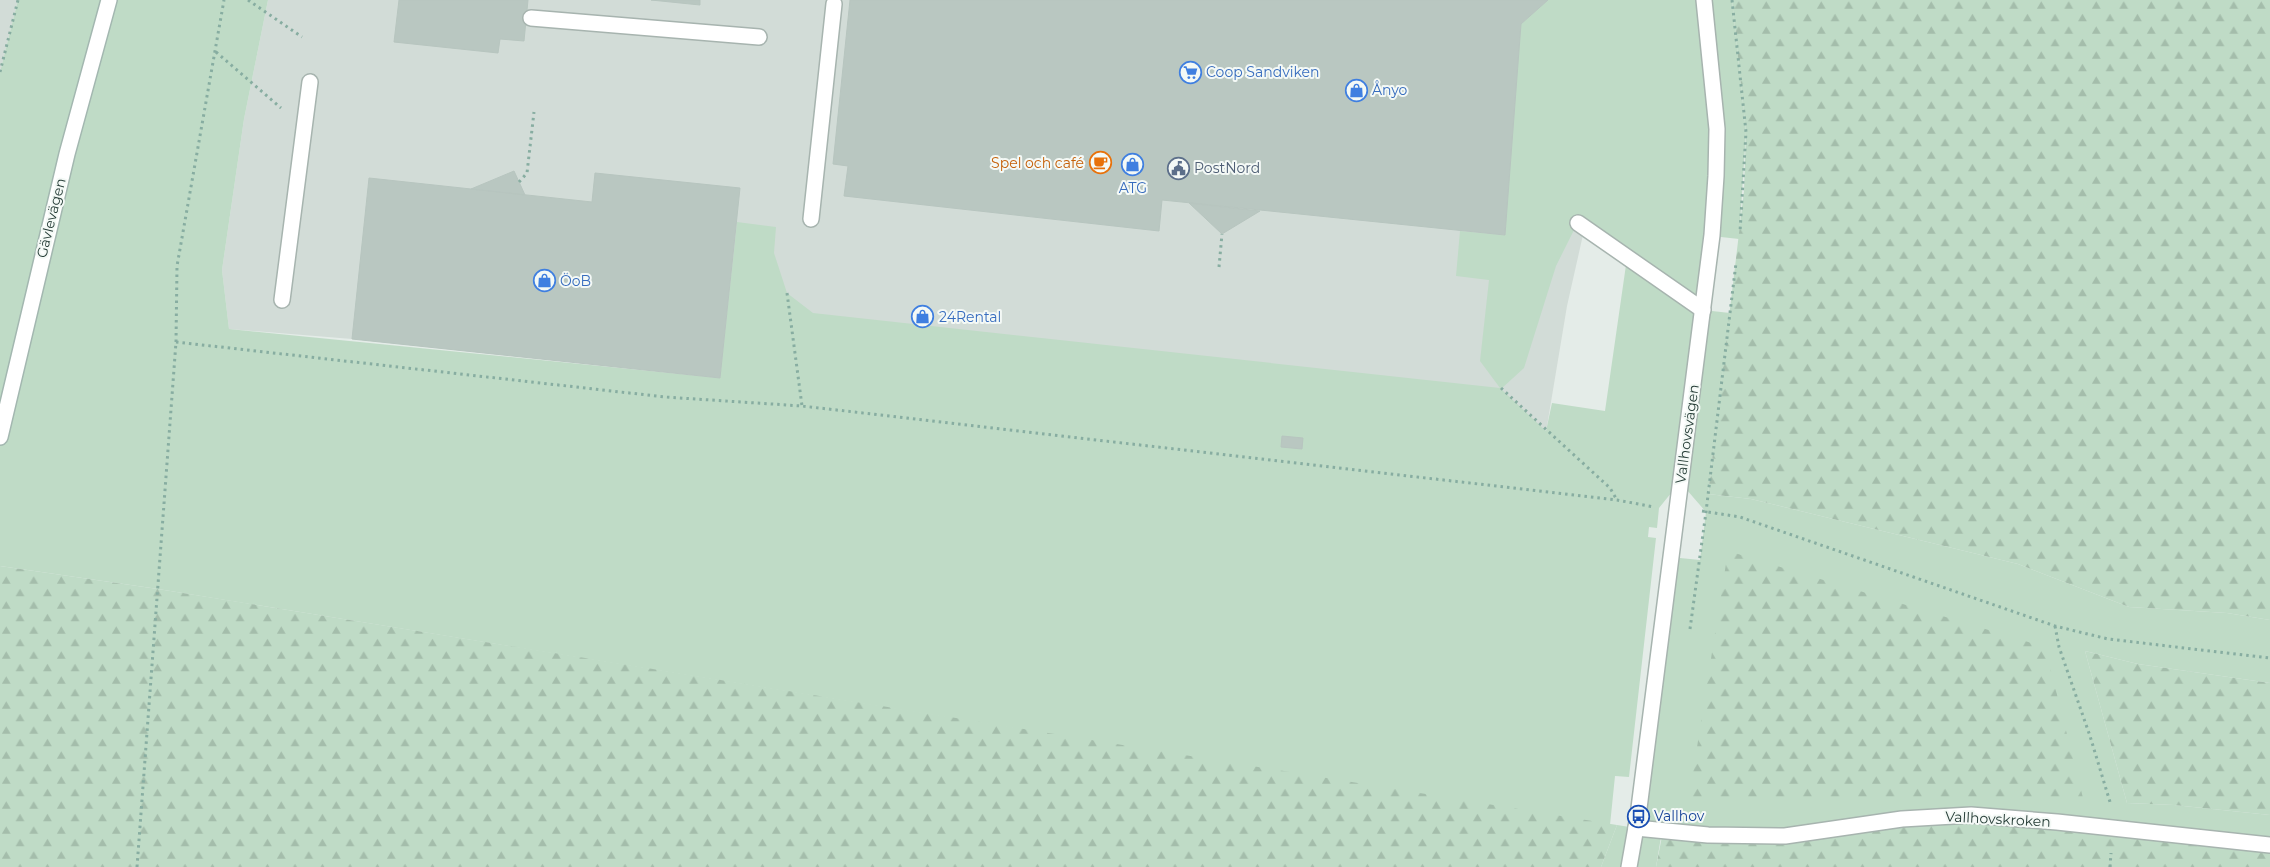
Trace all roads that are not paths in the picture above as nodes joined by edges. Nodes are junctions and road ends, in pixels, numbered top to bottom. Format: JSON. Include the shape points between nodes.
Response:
{"nodes":[{"id":1,"x":109,"y":0,"type":"edge"},
{"id":2,"x":1704,"y":0,"type":"edge"},
{"id":3,"x":834,"y":4,"type":"dead end"},
{"id":4,"x":531,"y":18,"type":"dead end"},
{"id":5,"x":758,"y":37,"type":"dead end"},
{"id":6,"x":310,"y":82,"type":"dead end"},
{"id":7,"x":811,"y":219,"type":"dead end"},
{"id":8,"x":1578,"y":224,"type":"dead end"},
{"id":9,"x":282,"y":300,"type":"dead end"},
{"id":10,"x":1703,"y":310,"type":"junction"},
{"id":11,"x":0,"y":437,"type":"edge"},
{"id":12,"x":1636,"y":828,"type":"junction"},
{"id":13,"x":2270,"y":845,"type":"edge"},
{"id":14,"x":1629,"y":867,"type":"edge"}],
"edges":[{"from":1,"to":11,"type":"street","name":"Gävlevägen","via":[[67,154]]},
{"from":2,"to":10,"type":"street","name":"Vallhovsvägen","via":[[1717,129],[1712,236]]},
{"from":3,"to":7,"type":"street"},
{"from":4,"to":5,"type":"street"},
{"from":6,"to":9,"type":"street"},
{"from":8,"to":10,"type":"street"},
{"from":10,"to":12,"type":"street","name":"Vallhovsvägen"},
{"from":12,"to":13,"type":"street","name":"Vallhovskroken","via":[[1708,835],[1785,836],[1902,819],[1971,816]]},
{"from":12,"to":14,"type":"street","name":"Vallhovsvägen"}]}
